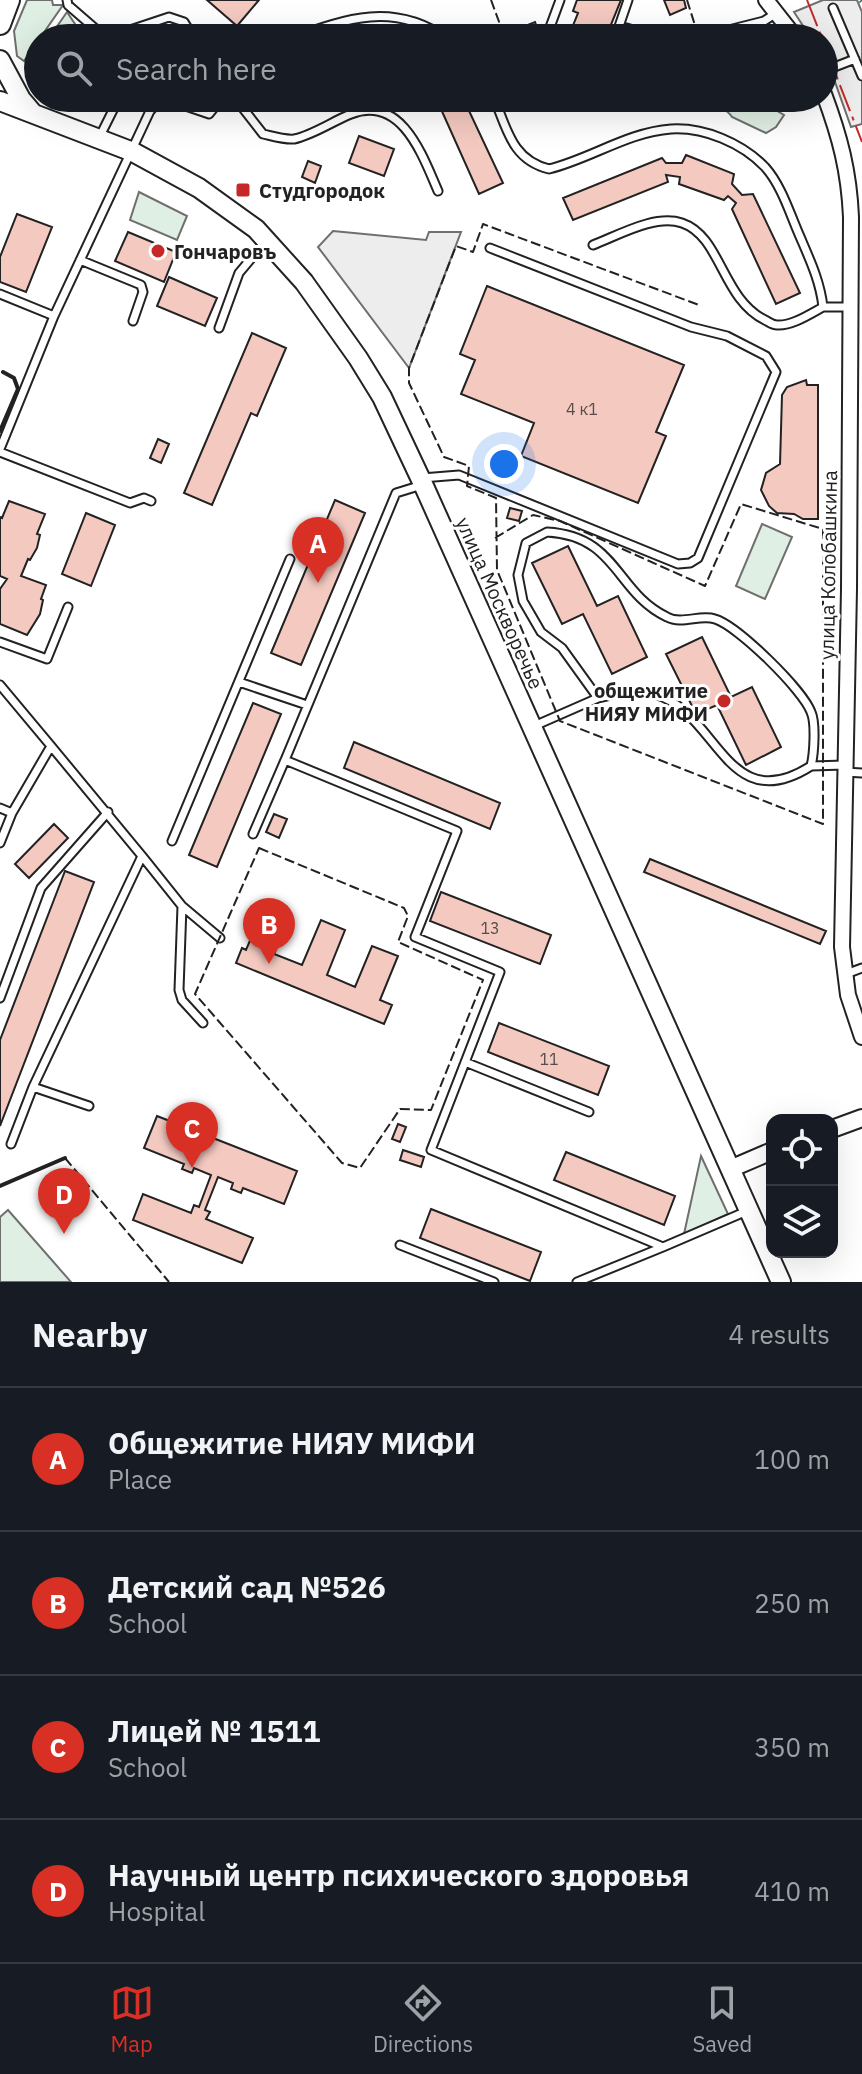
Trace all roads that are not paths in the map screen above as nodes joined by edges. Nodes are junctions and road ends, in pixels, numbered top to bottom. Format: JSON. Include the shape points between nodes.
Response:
{"nodes":[{"id":1,"x":9,"y":0,"type":"edge"},
{"id":2,"x":67,"y":0,"type":"edge"},
{"id":3,"x":560,"y":0,"type":"edge"},
{"id":4,"x":628,"y":0,"type":"edge"},
{"id":5,"x":766,"y":0,"type":"edge"},
{"id":6,"x":833,"y":8,"type":"dead end"},
{"id":7,"x":778,"y":12,"type":"junction"},
{"id":8,"x":0,"y":24,"type":"edge"},
{"id":9,"x":90,"y":24,"type":"edge"},
{"id":10,"x":148,"y":24,"type":"edge"},
{"id":11,"x":185,"y":24,"type":"edge"},
{"id":12,"x":330,"y":24,"type":"edge"},
{"id":13,"x":424,"y":24,"type":"edge"},
{"id":14,"x":551,"y":24,"type":"edge"},
{"id":15,"x":621,"y":24,"type":"edge"},
{"id":16,"x":752,"y":24,"type":"edge"},
{"id":17,"x":786,"y":24,"type":"edge"},
{"id":18,"x":855,"y":59,"type":"junction"},
{"id":19,"x":0,"y":60,"type":"edge"},
{"id":20,"x":838,"y":66,"type":"edge"},
{"id":21,"x":862,"y":76,"type":"edge"},
{"id":22,"x":0,"y":101,"type":"edge"},
{"id":23,"x":24,"y":102,"type":"edge"},
{"id":24,"x":24,"y":110,"type":"edge"},
{"id":25,"x":29,"y":112,"type":"edge"},
{"id":26,"x":112,"y":112,"type":"edge"},
{"id":27,"x":150,"y":112,"type":"edge"},
{"id":28,"x":246,"y":112,"type":"edge"},
{"id":29,"x":356,"y":112,"type":"edge"},
{"id":30,"x":356,"y":112,"type":"edge"},
{"id":31,"x":377,"y":112,"type":"edge"},
{"id":32,"x":377,"y":112,"type":"edge"},
{"id":33,"x":500,"y":112,"type":"edge"},
{"id":34,"x":830,"y":112,"type":"edge"},
{"id":35,"x":34,"y":114,"type":"junction"},
{"id":36,"x":0,"y":117,"type":"edge"},
{"id":37,"x":99,"y":138,"type":"junction"},
{"id":38,"x":133,"y":152,"type":"junction"},
{"id":39,"x":438,"y":191,"type":"dead end"},
{"id":40,"x":267,"y":241,"type":"junction"},
{"id":41,"x":593,"y":245,"type":"dead end"},
{"id":42,"x":490,"y":248,"type":"dead end"},
{"id":43,"x":80,"y":260,"type":"junction"},
{"id":44,"x":0,"y":294,"type":"edge"},
{"id":45,"x":854,"y":305,"type":"edge"},
{"id":46,"x":823,"y":307,"type":"junction"},
{"id":47,"x":54,"y":316,"type":"junction"},
{"id":48,"x":133,"y":321,"type":"dead end"},
{"id":49,"x":219,"y":328,"type":"dead end"},
{"id":50,"x":0,"y":451,"type":"edge"},
{"id":51,"x":422,"y":481,"type":"junction"},
{"id":52,"x":151,"y":501,"type":"dead end"},
{"id":53,"x":290,"y":559,"type":"dead end"},
{"id":54,"x":68,"y":607,"type":"dead end"},
{"id":55,"x":0,"y":642,"type":"edge"},
{"id":56,"x":239,"y":682,"type":"junction"},
{"id":57,"x":0,"y":685,"type":"edge"},
{"id":58,"x":598,"y":698,"type":"junction"},
{"id":59,"x":307,"y":705,"type":"junction"},
{"id":60,"x":531,"y":727,"type":"junction"},
{"id":61,"x":51,"y":746,"type":"junction"},
{"id":62,"x":285,"y":760,"type":"junction"},
{"id":63,"x":811,"y":766,"type":"junction"},
{"id":64,"x":845,"y":769,"type":"junction"},
{"id":65,"x":862,"y":773,"type":"edge"},
{"id":66,"x":0,"y":808,"type":"edge"},
{"id":67,"x":108,"y":812,"type":"junction"},
{"id":68,"x":12,"y":813,"type":"junction"},
{"id":69,"x":253,"y":834,"type":"dead end"},
{"id":70,"x":172,"y":841,"type":"dead end"},
{"id":71,"x":0,"y":843,"type":"edge"},
{"id":72,"x":142,"y":856,"type":"junction"},
{"id":73,"x":182,"y":906,"type":"junction"},
{"id":74,"x":220,"y":938,"type":"dead end"},
{"id":75,"x":862,"y":968,"type":"edge"},
{"id":76,"x":846,"y":974,"type":"junction"},
{"id":77,"x":0,"y":998,"type":"edge"},
{"id":78,"x":203,"y":1023,"type":"dead end"},
{"id":79,"x":862,"y":1037,"type":"edge"},
{"id":80,"x":465,"y":1062,"type":"junction"},
{"id":81,"x":33,"y":1087,"type":"junction"},
{"id":82,"x":89,"y":1106,"type":"dead end"},
{"id":83,"x":589,"y":1112,"type":"dead end"},
{"id":84,"x":862,"y":1118,"type":"edge"},
{"id":85,"x":838,"y":1127,"type":"edge"},
{"id":86,"x":11,"y":1144,"type":"dead end"},
{"id":87,"x":766,"y":1154,"type":"edge"},
{"id":88,"x":730,"y":1169,"type":"junction"},
{"id":89,"x":749,"y":1210,"type":"junction"},
{"id":90,"x":400,"y":1245,"type":"dead end"},
{"id":91,"x":663,"y":1247,"type":"junction"},
{"id":92,"x":494,"y":1282,"type":"edge"},
{"id":93,"x":577,"y":1282,"type":"edge"},
{"id":94,"x":781,"y":1282,"type":"edge"}],
"edges":[{"from":1,"to":8,"type":"main road"},
{"from":2,"to":9,"type":"lane"},
{"from":3,"to":14,"type":"lane"},
{"from":4,"to":15,"type":"lane"},
{"from":5,"to":7,"type":"street"},
{"from":6,"to":18,"type":"lane"},
{"from":7,"to":16,"type":"lane"},
{"from":7,"to":17,"type":"street"},
{"from":10,"to":11,"type":"lane","via":[[169,17]]},
{"from":12,"to":13,"type":"lane","via":[[364,16]]},
{"from":18,"to":20,"type":"lane"},
{"from":18,"to":21,"type":"lane"},
{"from":19,"to":23,"type":"main road"},
{"from":22,"to":24,"type":"main road","name":"улица Москворечье"},
{"from":25,"to":35,"type":"main road","name":"улица Москворечье"},
{"from":26,"to":37,"type":"lane"},
{"from":27,"to":38,"type":"lane"},
{"from":28,"to":29,"type":"lane","via":[[263,134],[292,139]]},
{"from":30,"to":31,"type":"lane"},
{"from":32,"to":39,"type":"lane","via":[[399,121],[417,142]]},
{"from":33,"to":46,"type":"lane","via":[[523,158],[549,169],[647,133],[673,129],[729,141],[766,168],[778,187],[821,284]]},
{"from":34,"to":45,"type":"street","name":"улица Колобашкина","via":[[849,180]]},
{"from":35,"to":36,"type":"main road"},
{"from":35,"to":37,"type":"main road","name":"улица Москворечье"},
{"from":37,"to":38,"type":"main road","name":"улица Москворечье"},
{"from":38,"to":40,"type":"main road","name":"улица Москворечье","via":[[199,188]]},
{"from":38,"to":43,"type":"lane"},
{"from":40,"to":49,"type":"lane","via":[[239,273]]},
{"from":40,"to":51,"type":"main road","name":"улица Москворечье","via":[[304,282],[365,368]]},
{"from":41,"to":46,"type":"lane","via":[[658,221],[681,222],[701,234],[740,301],[756,315],[776,325]]},
{"from":42,"to":51,"type":"lane","via":[[691,327],[727,336],[766,356],[776,372],[698,558],[690,563],[678,564],[459,475]]},
{"from":43,"to":47,"type":"lane"},
{"from":43,"to":48,"type":"lane","via":[[141,285]]},
{"from":44,"to":47,"type":"lane"},
{"from":45,"to":46,"type":"lane"},
{"from":45,"to":64,"type":"street","name":"улица Колобашкина"},
{"from":47,"to":50,"type":"lane"},
{"from":50,"to":52,"type":"lane","via":[[130,503]]},
{"from":51,"to":59,"type":"lane","via":[[396,493]]},
{"from":51,"to":60,"type":"main road","name":"улица Москворечье"},
{"from":53,"to":56,"type":"lane"},
{"from":54,"to":55,"type":"lane","via":[[47,659]]},
{"from":56,"to":59,"type":"lane"},
{"from":56,"to":70,"type":"lane"},
{"from":57,"to":61,"type":"lane"},
{"from":58,"to":60,"type":"lane"},
{"from":58,"to":63,"type":"lane","via":[[655,694],[703,727],[729,764],[757,780],[775,780]]},
{"from":58,"to":63,"type":"lane","via":[[562,648],[541,632],[523,601],[518,575],[526,543],[547,532],[591,543],[640,598],[669,619],[715,619],[749,640],[783,673],[811,712]]},
{"from":59,"to":62,"type":"lane"},
{"from":60,"to":88,"type":"main road","name":"улица Москворечье"},
{"from":61,"to":67,"type":"lane"},
{"from":61,"to":68,"type":"lane"},
{"from":62,"to":69,"type":"lane"},
{"from":62,"to":80,"type":"lane","via":[[457,831],[415,937],[500,972]]},
{"from":63,"to":64,"type":"lane"},
{"from":64,"to":65,"type":"lane"},
{"from":64,"to":76,"type":"street","name":"улица Колобашкина"},
{"from":66,"to":68,"type":"lane"},
{"from":67,"to":72,"type":"lane"},
{"from":67,"to":77,"type":"lane","via":[[41,888]]},
{"from":68,"to":71,"type":"lane"},
{"from":72,"to":73,"type":"lane"},
{"from":72,"to":81,"type":"lane"},
{"from":73,"to":74,"type":"lane"},
{"from":73,"to":78,"type":"lane","via":[[179,990]]},
{"from":75,"to":76,"type":"lane"},
{"from":76,"to":79,"type":"street","name":"улица Колобашкина"},
{"from":80,"to":83,"type":"lane"},
{"from":80,"to":91,"type":"lane","via":[[431,1150]]},
{"from":81,"to":82,"type":"lane"},
{"from":81,"to":86,"type":"lane"},
{"from":84,"to":85,"type":"street"},
{"from":87,"to":88,"type":"street"},
{"from":88,"to":89,"type":"main road","name":"улица Москворечье"},
{"from":89,"to":91,"type":"lane"},
{"from":89,"to":94,"type":"main road","name":"улица Москворечье"},
{"from":90,"to":92,"type":"lane"},
{"from":91,"to":93,"type":"lane"}]}
